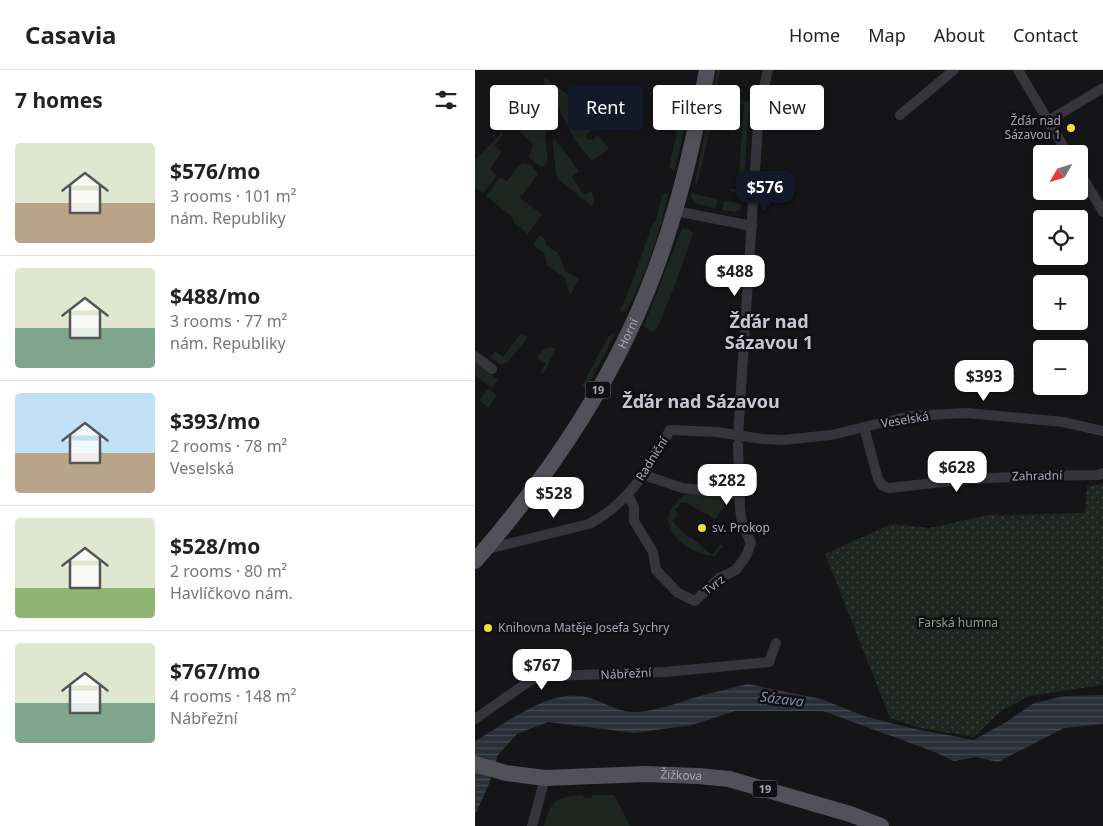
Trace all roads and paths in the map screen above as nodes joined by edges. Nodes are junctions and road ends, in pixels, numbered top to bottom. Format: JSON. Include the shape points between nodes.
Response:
{"nodes":[{"id":1,"x":707,"y":70,"type":"edge"},
{"id":2,"x":768,"y":70,"type":"edge"},
{"id":3,"x":954,"y":70,"type":"edge"},
{"id":4,"x":1018,"y":70,"type":"edge"},
{"id":5,"x":1103,"y":88,"type":"edge"},
{"id":6,"x":900,"y":114,"type":"dead end"},
{"id":7,"x":1048,"y":120,"type":"junction"},
{"id":8,"x":1063,"y":145,"type":"edge"},
{"id":9,"x":1088,"y":186,"type":"edge"},
{"id":10,"x":675,"y":211,"type":"junction"},
{"id":11,"x":1103,"y":212,"type":"edge"},
{"id":12,"x":752,"y":226,"type":"junction"},
{"id":13,"x":475,"y":356,"type":"edge"},
{"id":14,"x":492,"y":369,"type":"dead end"},
{"id":15,"x":864,"y":427,"type":"junction"},
{"id":16,"x":1103,"y":431,"type":"edge"},
{"id":17,"x":738,"y":440,"type":"junction"},
{"id":18,"x":1103,"y":473,"type":"edge"},
{"id":19,"x":644,"y":475,"type":"junction"},
{"id":20,"x":739,"y":494,"type":"junction"},
{"id":21,"x":628,"y":495,"type":"junction"},
{"id":22,"x":480,"y":555,"type":"edge"},
{"id":23,"x":776,"y":643,"type":"dead end"},
{"id":24,"x":475,"y":719,"type":"edge"},
{"id":25,"x":475,"y":764,"type":"edge"},
{"id":26,"x":545,"y":778,"type":"junction"},
{"id":27,"x":532,"y":826,"type":"edge"},
{"id":28,"x":881,"y":826,"type":"edge"}],
"edges":[{"from":1,"to":10,"type":"main road","name":"Horní","number":"19"},
{"from":2,"to":12,"type":"street","name":"Tvrz","via":[[759,108]]},
{"from":3,"to":6,"type":"street"},
{"from":4,"to":7,"type":"street"},
{"from":5,"to":7,"type":"street"},
{"from":7,"to":8,"type":"street"},
{"from":9,"to":11,"type":"street"},
{"from":10,"to":12,"type":"street"},
{"from":10,"to":22,"type":"main road","name":"Horní","number":"19","via":[[631,329],[588,409],[556,459]]},
{"from":12,"to":17,"type":"street","name":"Tvrz"},
{"from":13,"to":14,"type":"street"},
{"from":15,"to":16,"type":"street","name":"Veselská","via":[[909,416],[966,413],[1063,422]]},
{"from":15,"to":17,"type":"street","name":"Veselská","via":[[831,435],[783,440]]},
{"from":15,"to":18,"type":"street","name":"Zahradní","via":[[878,479],[889,488],[970,479]]},
{"from":17,"to":19,"type":"street","name":"Radniční","via":[[717,432],[670,430]]},
{"from":17,"to":20,"type":"street","name":"Tvrz"},
{"from":19,"to":20,"type":"street","via":[[682,488]]},
{"from":19,"to":21,"type":"street","name":"Radniční"},
{"from":20,"to":21,"type":"street","name":"Tvrz","via":[[742,523],[751,543],[746,556],[735,570],[719,578],[695,601],[678,593],[656,570],[653,552],[634,521],[634,507]]},
{"from":21,"to":22,"type":"street","name":"Radniční","via":[[608,513],[589,524]]},
{"from":23,"to":24,"type":"street","name":"Nábřežní","via":[[769,662],[531,680]]},
{"from":25,"to":26,"type":"main road","name":"Žižkova","number":"19","via":[[506,773]]},
{"from":26,"to":27,"type":"street"},
{"from":26,"to":28,"type":"main road","name":"Žižkova","number":"19","via":[[645,774],[729,779]]}]}
